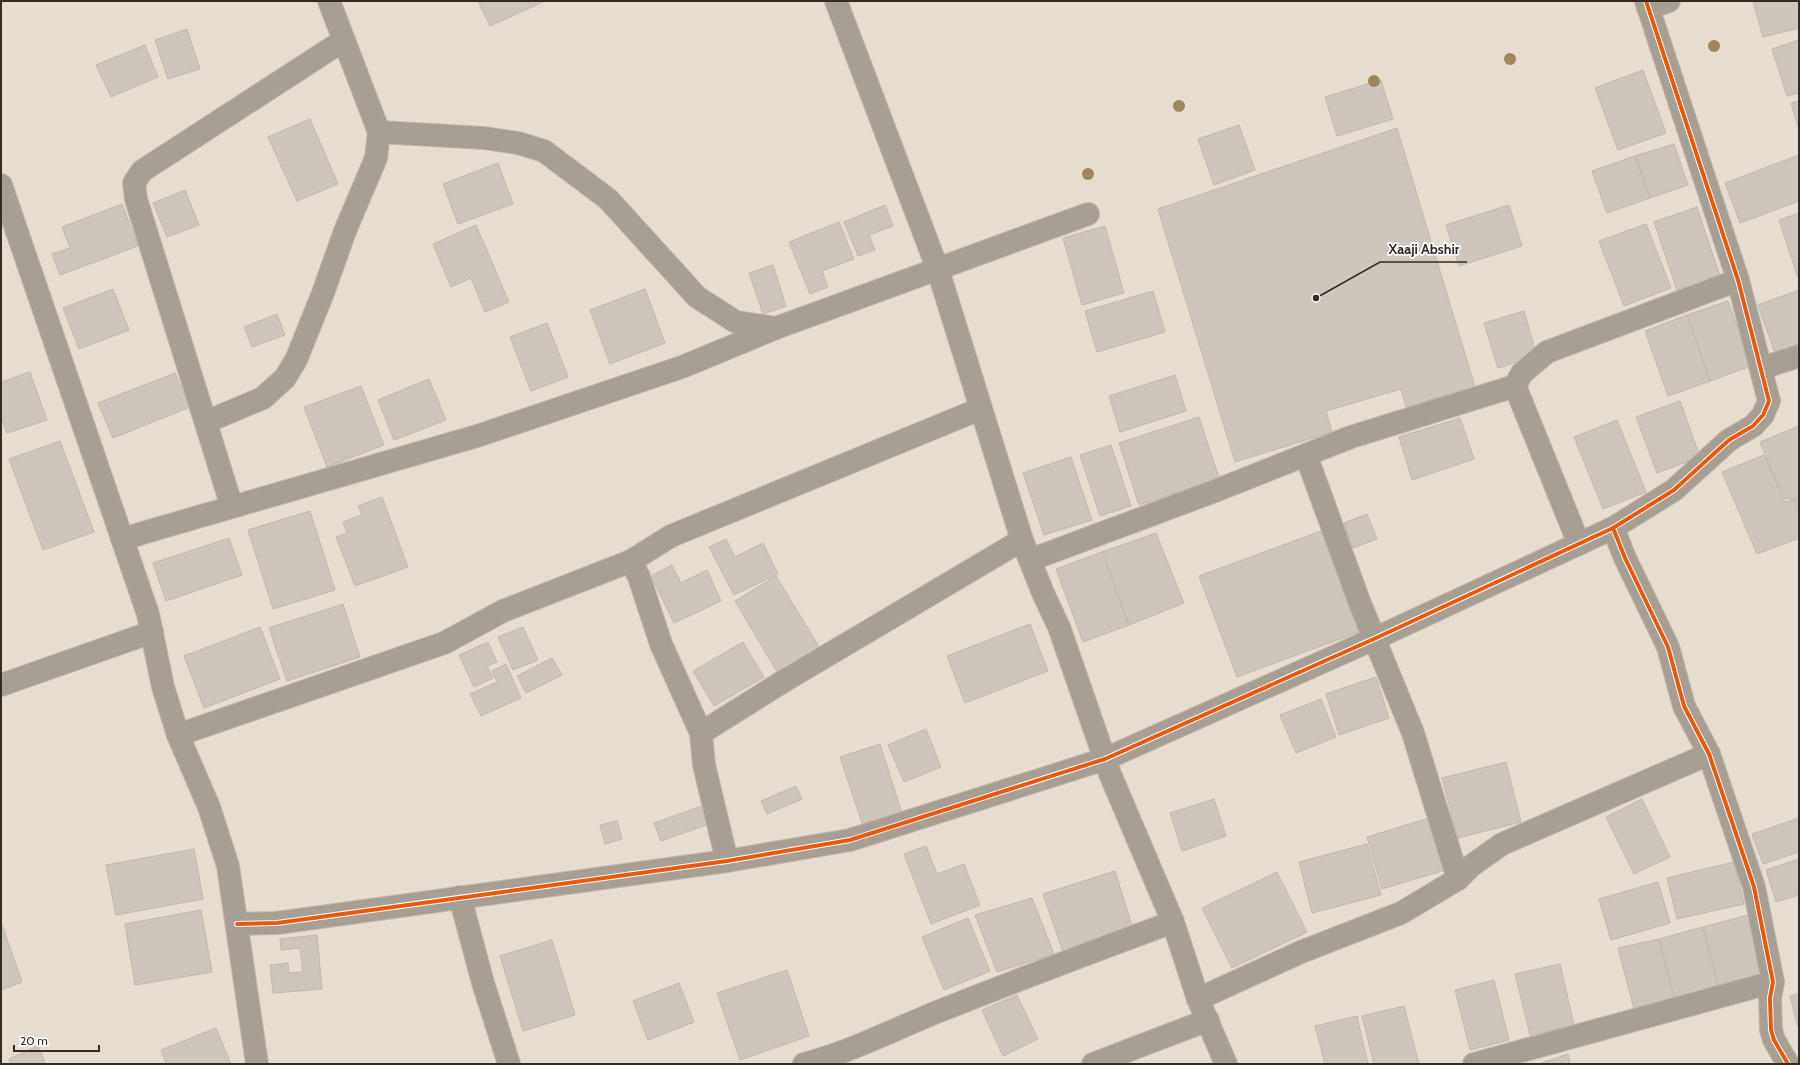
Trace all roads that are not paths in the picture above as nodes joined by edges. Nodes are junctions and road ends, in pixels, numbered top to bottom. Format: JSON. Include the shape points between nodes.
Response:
{"nodes":[{"id":1,"x":329,"y":1,"type":"edge"},
{"id":2,"x":836,"y":1,"type":"edge"},
{"id":3,"x":1669,"y":1,"type":"edge"},
{"id":4,"x":1647,"y":4,"type":"edge"},
{"id":5,"x":344,"y":40,"type":"junction"},
{"id":6,"x":379,"y":132,"type":"junction"},
{"id":7,"x":1,"y":185,"type":"edge"},
{"id":8,"x":5,"y":212,"type":"edge"},
{"id":9,"x":1088,"y":214,"type":"dead end"},
{"id":10,"x":938,"y":270,"type":"junction"},
{"id":11,"x":1738,"y":280,"type":"junction"},
{"id":12,"x":776,"y":328,"type":"junction"},
{"id":13,"x":1799,"y":356,"type":"edge"},
{"id":14,"x":1762,"y":368,"type":"junction"},
{"id":15,"x":1515,"y":386,"type":"junction"},
{"id":16,"x":980,"y":409,"type":"junction"},
{"id":17,"x":206,"y":422,"type":"junction"},
{"id":18,"x":1306,"y":455,"type":"junction"},
{"id":19,"x":232,"y":507,"type":"junction"},
{"id":20,"x":1613,"y":528,"type":"junction"},
{"id":21,"x":122,"y":539,"type":"junction"},
{"id":22,"x":1022,"y":540,"type":"junction"},
{"id":23,"x":1579,"y":544,"type":"junction"},
{"id":24,"x":1030,"y":560,"type":"junction"},
{"id":25,"x":631,"y":561,"type":"junction"},
{"id":26,"x":152,"y":632,"type":"junction"},
{"id":27,"x":1376,"y":638,"type":"junction"},
{"id":28,"x":1,"y":685,"type":"edge"},
{"id":29,"x":701,"y":733,"type":"junction"},
{"id":30,"x":178,"y":735,"type":"junction"},
{"id":31,"x":1709,"y":754,"type":"junction"},
{"id":32,"x":1105,"y":759,"type":"junction"},
{"id":33,"x":727,"y":861,"type":"junction"},
{"id":34,"x":1458,"y":879,"type":"junction"},
{"id":35,"x":460,"y":896,"type":"junction"},
{"id":36,"x":1172,"y":922,"type":"junction"},
{"id":37,"x":237,"y":924,"type":"junction"},
{"id":38,"x":1773,"y":982,"type":"junction"},
{"id":39,"x":1198,"y":998,"type":"junction"},
{"id":40,"x":1208,"y":1020,"type":"junction"},
{"id":41,"x":257,"y":1064,"type":"edge"},
{"id":42,"x":510,"y":1064,"type":"edge"},
{"id":43,"x":804,"y":1064,"type":"edge"},
{"id":44,"x":1093,"y":1064,"type":"edge"},
{"id":45,"x":1226,"y":1064,"type":"edge"},
{"id":46,"x":1474,"y":1064,"type":"edge"},
{"id":47,"x":1788,"y":1064,"type":"edge"}],
"edges":[{"from":1,"to":5,"type":"street"},
{"from":2,"to":10,"type":"street"},
{"from":3,"to":4,"type":"street"},
{"from":4,"to":11,"type":"street"},
{"from":5,"to":6,"type":"street"},
{"from":5,"to":17,"type":"street","via":[[142,171],[134,183],[136,199]]},
{"from":6,"to":12,"type":"street","via":[[484,138],[518,143],[544,151],[608,199],[697,296],[736,322]]},
{"from":6,"to":17,"type":"street","via":[[376,158],[296,360],[285,378],[263,398]]},
{"from":7,"to":8,"type":"street"},
{"from":8,"to":21,"type":"street"},
{"from":9,"to":10,"type":"street"},
{"from":10,"to":12,"type":"street"},
{"from":10,"to":16,"type":"street"},
{"from":11,"to":14,"type":"street"},
{"from":11,"to":15,"type":"street","via":[[1547,352],[1522,374]]},
{"from":12,"to":19,"type":"street","via":[[682,367],[478,436]]},
{"from":13,"to":14,"type":"street"},
{"from":14,"to":20,"type":"street","via":[[1769,401],[1764,415],[1753,426],[1729,440],[1674,490]]},
{"from":15,"to":18,"type":"street","via":[[1351,437]]},
{"from":15,"to":23,"type":"street"},
{"from":16,"to":22,"type":"street"},
{"from":16,"to":25,"type":"street","via":[[671,536]]},
{"from":17,"to":19,"type":"street"},
{"from":18,"to":24,"type":"street"},
{"from":18,"to":27,"type":"street"},
{"from":19,"to":21,"type":"street"},
{"from":20,"to":23,"type":"street"},
{"from":20,"to":31,"type":"street","via":[[1668,647],[1684,706]]},
{"from":21,"to":26,"type":"street"},
{"from":22,"to":24,"type":"street"},
{"from":22,"to":29,"type":"street"},
{"from":23,"to":27,"type":"street"},
{"from":24,"to":32,"type":"street","via":[[1059,626]]},
{"from":25,"to":29,"type":"street","via":[[639,577],[661,644]]},
{"from":25,"to":30,"type":"street","via":[[503,611],[444,643]]},
{"from":26,"to":28,"type":"street"},
{"from":26,"to":30,"type":"street","via":[[163,687]]},
{"from":27,"to":32,"type":"street"},
{"from":27,"to":34,"type":"street","via":[[1413,733]]},
{"from":29,"to":33,"type":"street","via":[[704,765]]},
{"from":30,"to":37,"type":"street","via":[[209,807],[228,866]]},
{"from":31,"to":34,"type":"street","via":[[1502,844],[1471,866]]},
{"from":31,"to":38,"type":"street","via":[[1754,887]]},
{"from":32,"to":33,"type":"street","via":[[850,840]]},
{"from":32,"to":36,"type":"street"},
{"from":33,"to":35,"type":"street"},
{"from":34,"to":39,"type":"street","via":[[1401,913],[1301,952]]},
{"from":35,"to":37,"type":"street","via":[[277,922]]},
{"from":35,"to":42,"type":"street","via":[[483,983]]},
{"from":36,"to":39,"type":"street"},
{"from":36,"to":43,"type":"street","via":[[1021,978],[833,1057]]},
{"from":37,"to":41,"type":"street"},
{"from":38,"to":46,"type":"street"},
{"from":38,"to":47,"type":"street","via":[[1770,998],[1771,1030]]},
{"from":39,"to":40,"type":"street"},
{"from":40,"to":44,"type":"street"},
{"from":40,"to":45,"type":"street"}]}
